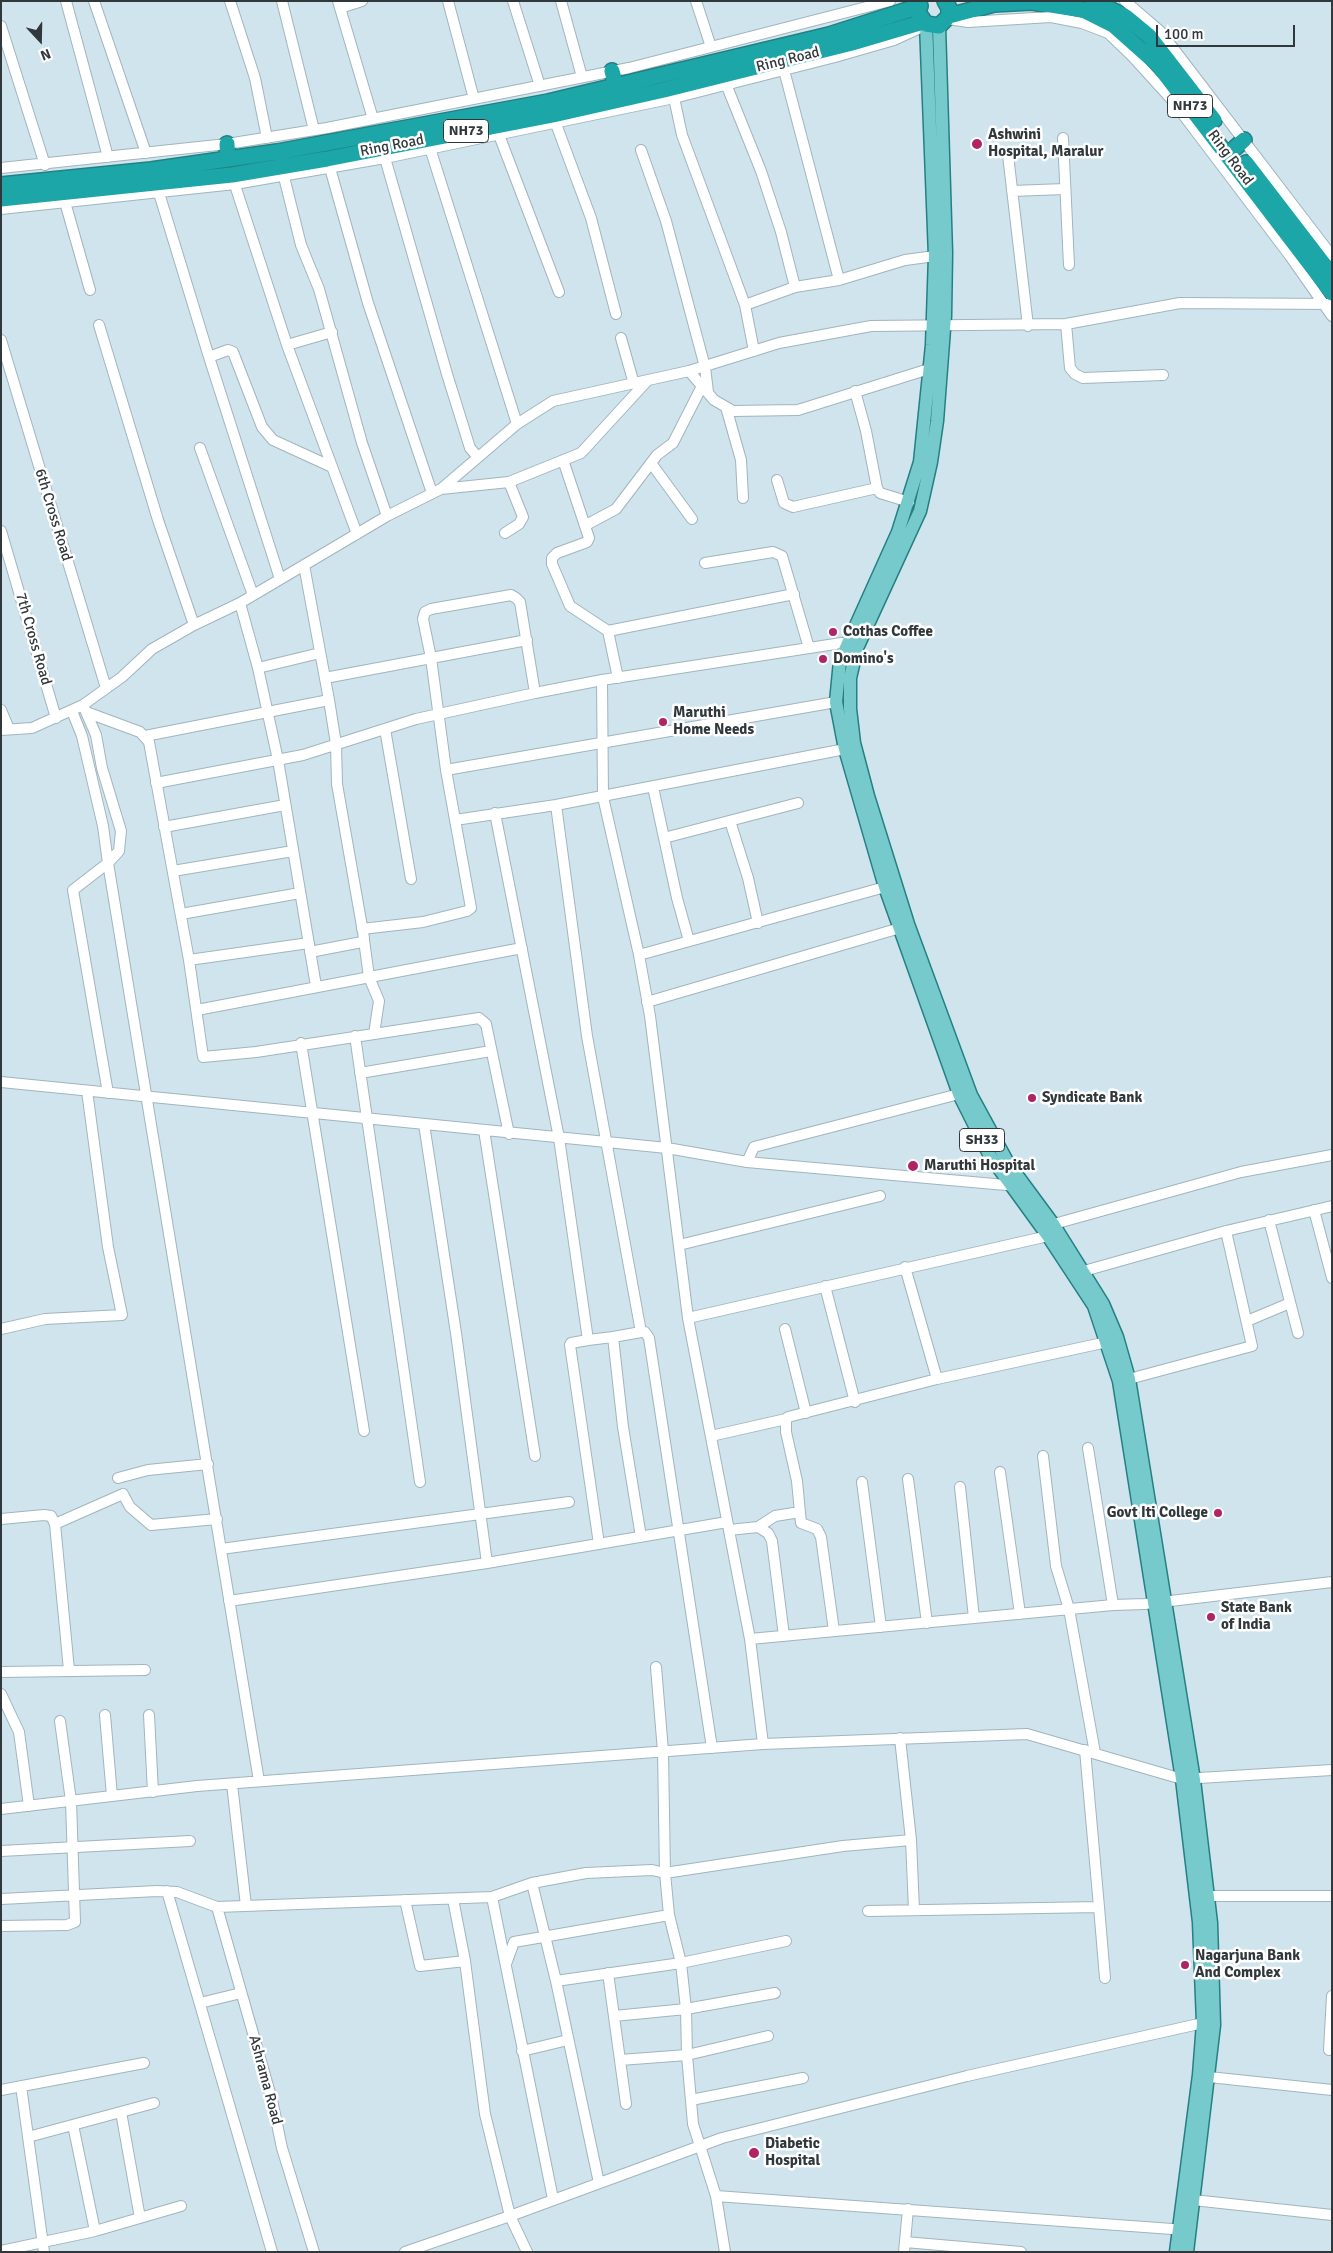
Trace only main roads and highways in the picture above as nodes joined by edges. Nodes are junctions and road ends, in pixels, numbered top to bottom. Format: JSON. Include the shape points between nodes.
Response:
{"nodes":[{"id":1,"x":1093,"y":1,"type":"edge"},
{"id":2,"x":921,"y":2,"type":"edge"},
{"id":3,"x":936,"y":19,"type":"edge"},
{"id":4,"x":612,"y":71,"type":"road end"},
{"id":5,"x":616,"y":86,"type":"junction"},
{"id":6,"x":496,"y":124,"type":"junction"},
{"id":7,"x":227,"y":144,"type":"road end"},
{"id":8,"x":228,"y":159,"type":"junction"},
{"id":9,"x":1,"y":185,"type":"edge"},
{"id":10,"x":1,"y":199,"type":"edge"},
{"id":11,"x":1332,"y":275,"type":"edge"},
{"id":12,"x":1329,"y":300,"type":"edge"},
{"id":13,"x":938,"y":326,"type":"junction"},
{"id":14,"x":1018,"y":1185,"type":"junction"},
{"id":15,"x":1047,"y":1229,"type":"junction"},
{"id":16,"x":1160,"y":1603,"type":"junction"},
{"id":17,"x":1188,"y":1780,"type":"junction"},
{"id":18,"x":1208,"y":2024,"type":"junction"},
{"id":19,"x":1184,"y":2230,"type":"junction"},
{"id":20,"x":1176,"y":2252,"type":"edge"},
{"id":21,"x":1186,"y":2252,"type":"edge"}],
"edges":[{"from":1,"to":11,"type":"highway","name":"Ring Road","number":"NH73","via":[[1126,17],[1149,36],[1239,144]]},
{"from":2,"to":3,"type":"highway","number":"NH73","via":[[919,12]]},
{"from":2,"to":5,"type":"highway","name":"Ring Road","number":"NH73","via":[[829,35]]},
{"from":3,"to":6,"type":"highway","name":"Ring Road","number":"NH73","via":[[673,93],[587,112]]},
{"from":3,"to":12,"type":"highway","name":"Ring Road","number":"NH73","via":[[994,4],[1032,2],[1083,10],[1113,25],[1158,65],[1202,130]]},
{"from":3,"to":13,"type":"main road","number":"SH33","via":[[935,256]]},
{"from":3,"to":13,"type":"main road","number":"SH33","via":[[946,253]]},
{"from":4,"to":5,"type":"highway"},
{"from":5,"to":6,"type":"highway","name":"Ring Road","number":"NH73"},
{"from":6,"to":8,"type":"highway","name":"Ring Road","number":"NH73"},
{"from":6,"to":10,"type":"highway","name":"Ring Road","number":"NH73","via":[[233,179]]},
{"from":7,"to":8,"type":"highway"},
{"from":8,"to":9,"type":"highway","name":"Ring Road","number":"NH73"},
{"from":13,"to":14,"type":"main road","number":"SH33","via":[[937,421],[920,511],[857,648],[850,678],[850,709],[854,743],[868,796],[908,924],[971,1095]]},
{"from":13,"to":14,"type":"main road","number":"SH33","via":[[929,369],[920,462],[898,532],[840,661],[836,702],[845,749],[885,887],[960,1094],[990,1156]]},
{"from":14,"to":15,"type":"main road","number":"SH33"},
{"from":15,"to":16,"type":"main road","number":"SH33","via":[[1094,1306],[1107,1342],[1126,1413]]},
{"from":15,"to":16,"type":"main road","number":"SH33","via":[[1084,1271],[1117,1337],[1129,1379]]},
{"from":16,"to":17,"type":"main road","number":"SH33"},
{"from":17,"to":18,"type":"main road","number":"SH33"},
{"from":17,"to":18,"type":"main road","number":"SH33","via":[[1208,1896],[1212,1950]]},
{"from":18,"to":19,"type":"main road","number":"SH33","via":[[1199,2075]]},
{"from":18,"to":19,"type":"main road","number":"SH33","via":[[1209,2077],[1193,2200]]},
{"from":19,"to":20,"type":"main road","number":"SH33"},
{"from":19,"to":21,"type":"main road","number":"SH33"}]}
